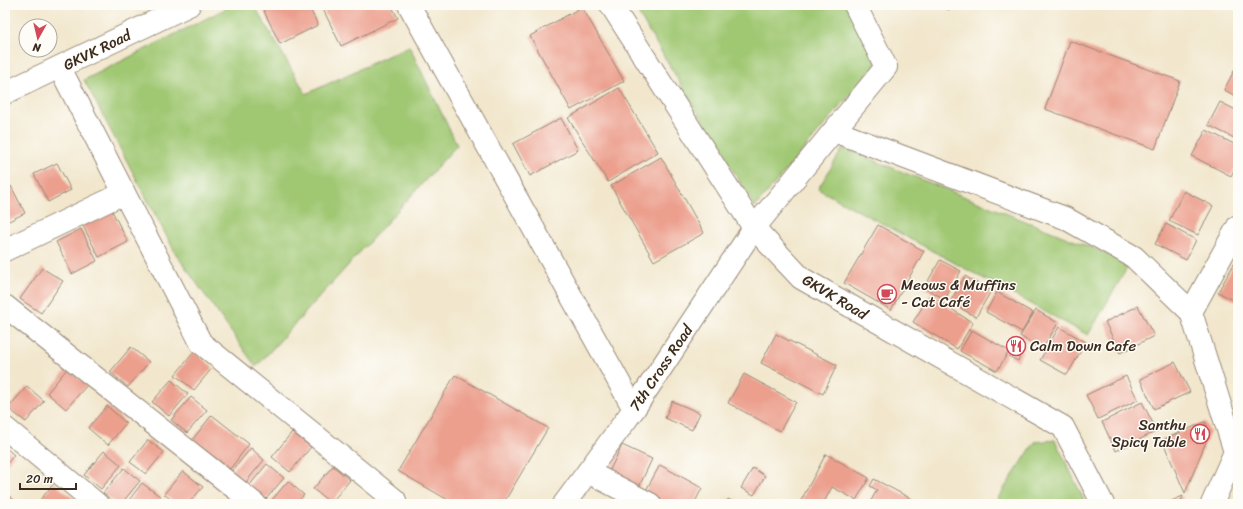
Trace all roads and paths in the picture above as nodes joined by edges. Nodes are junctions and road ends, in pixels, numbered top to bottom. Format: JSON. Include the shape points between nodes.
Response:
{"nodes":[{"id":1,"x":188,"y":5,"type":"edge"},
{"id":2,"x":409,"y":5,"type":"edge"},
{"id":3,"x":611,"y":5,"type":"edge"},
{"id":4,"x":855,"y":5,"type":"edge"},
{"id":5,"x":60,"y":68,"type":"junction"},
{"id":6,"x":5,"y":93,"type":"edge"},
{"id":7,"x":834,"y":131,"type":"junction"},
{"id":8,"x":124,"y":193,"type":"junction"},
{"id":9,"x":1238,"y":226,"type":"edge"},
{"id":10,"x":754,"y":228,"type":"junction"},
{"id":11,"x":5,"y":250,"type":"edge"},
{"id":12,"x":5,"y":306,"type":"edge"},
{"id":13,"x":1191,"y":312,"type":"junction"},
{"id":14,"x":634,"y":409,"type":"junction"},
{"id":15,"x":5,"y":428,"type":"edge"},
{"id":16,"x":1237,"y":452,"type":"edge"},
{"id":17,"x":588,"y":472,"type":"junction"},
{"id":18,"x":97,"y":504,"type":"edge"},
{"id":19,"x":255,"y":504,"type":"edge"},
{"id":20,"x":393,"y":504,"type":"edge"},
{"id":21,"x":564,"y":504,"type":"edge"},
{"id":22,"x":650,"y":504,"type":"edge"},
{"id":23,"x":1103,"y":504,"type":"edge"},
{"id":24,"x":1212,"y":504,"type":"edge"}],
"edges":[{"from":1,"to":5,"type":"street","name":"GKVK Road"},
{"from":2,"to":14,"type":"street"},
{"from":3,"to":10,"type":"street","name":"GKVK Road"},
{"from":4,"to":7,"type":"street","name":"7th Cross Road","via":[[886,67]]},
{"from":5,"to":6,"type":"street","name":"GKVK Road"},
{"from":5,"to":8,"type":"street"},
{"from":7,"to":10,"type":"street","name":"7th Cross Road"},
{"from":7,"to":13,"type":"street","via":[[1065,218],[1134,258]]},
{"from":8,"to":11,"type":"street"},
{"from":8,"to":20,"type":"street","via":[[201,343],[396,500]]},
{"from":9,"to":13,"type":"street"},
{"from":10,"to":14,"type":"street","name":"7th Cross Road"},
{"from":10,"to":23,"type":"street","name":"GKVK Road","via":[[801,278],[1063,427]]},
{"from":12,"to":19,"type":"street"},
{"from":13,"to":16,"type":"street"},
{"from":14,"to":17,"type":"street","name":"7th Cross Road"},
{"from":15,"to":18,"type":"street"},
{"from":16,"to":24,"type":"street"},
{"from":17,"to":21,"type":"street","name":"7th Cross Road"},
{"from":17,"to":22,"type":"street"}]}
